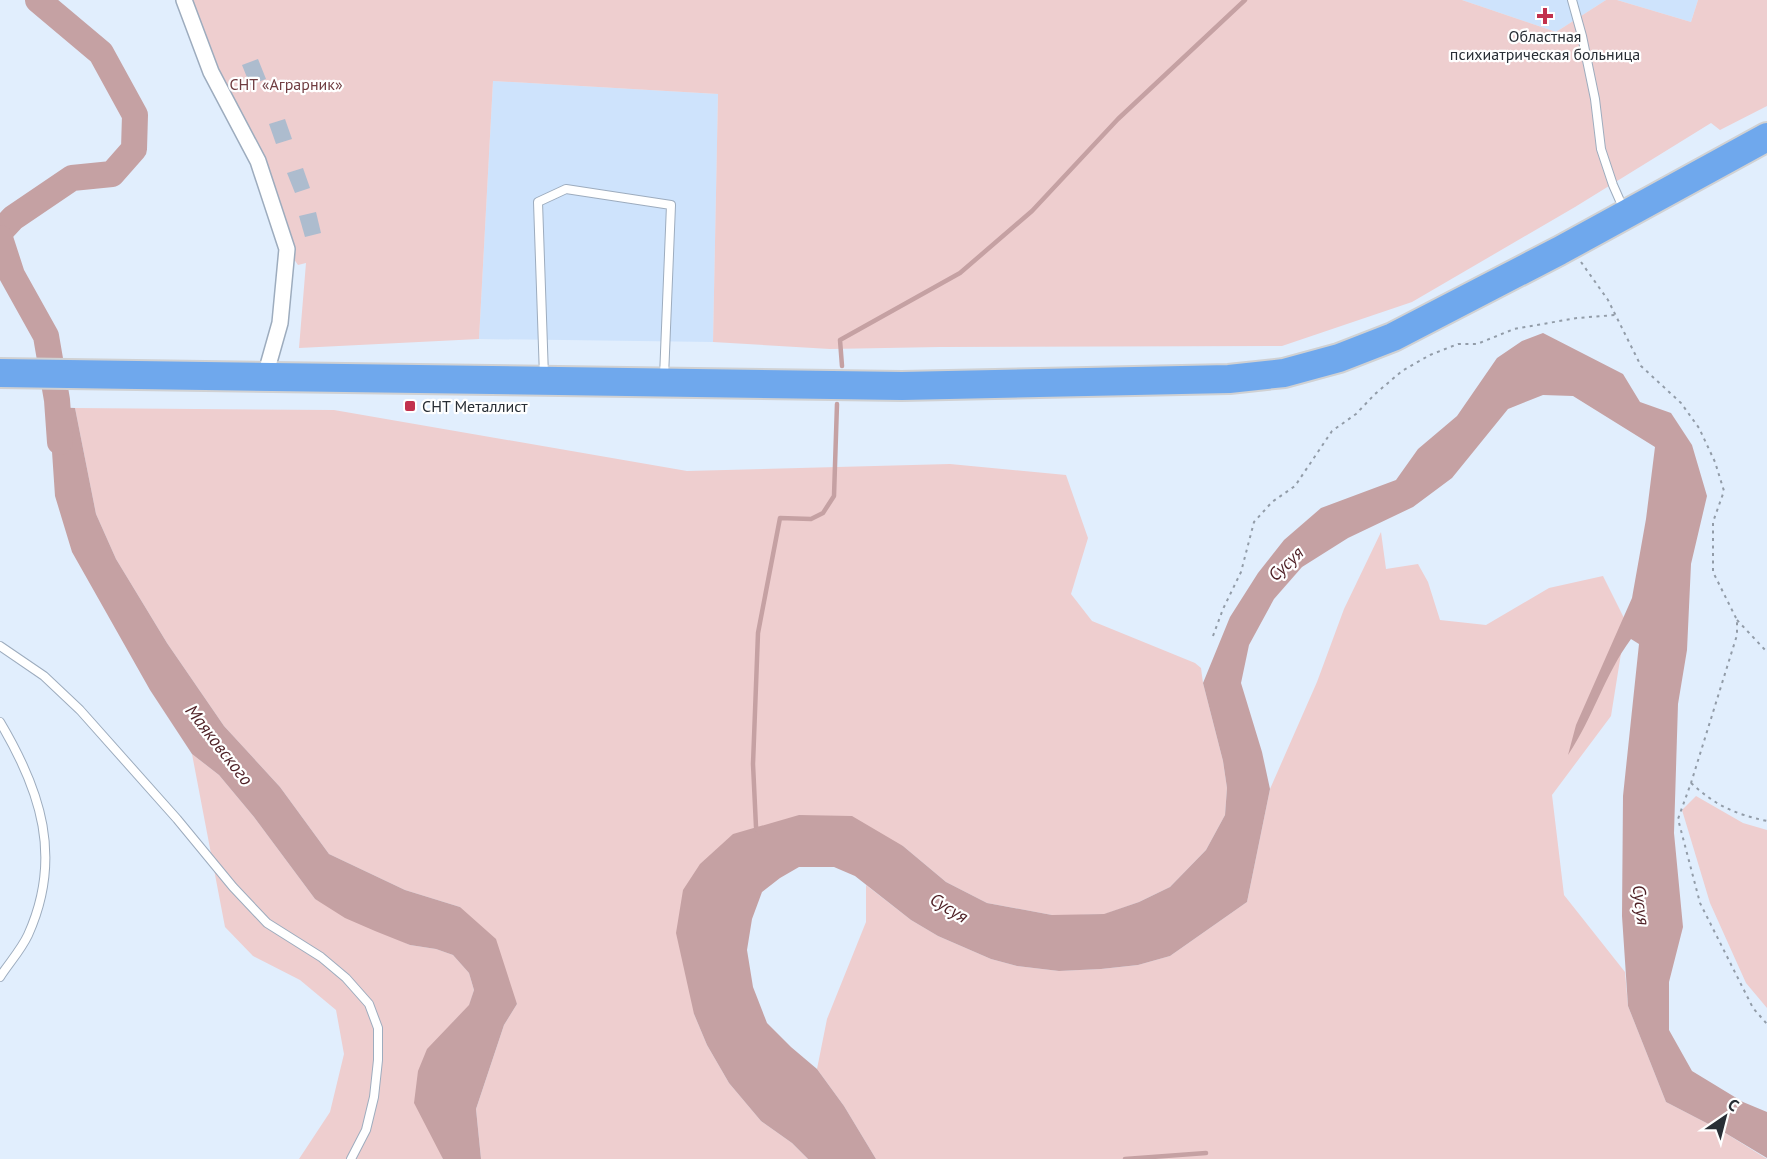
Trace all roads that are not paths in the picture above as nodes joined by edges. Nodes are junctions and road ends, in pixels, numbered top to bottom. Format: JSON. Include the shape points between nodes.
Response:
{"nodes":[{"id":1,"x":184,"y":0,"type":"edge"},
{"id":2,"x":1572,"y":0,"type":"edge"},
{"id":3,"x":1758,"y":142,"type":"edge"},
{"id":4,"x":1626,"y":214,"type":"junction"},
{"id":5,"x":0,"y":373,"type":"edge"},
{"id":6,"x":265,"y":376,"type":"junction"},
{"id":7,"x":544,"y":381,"type":"junction"},
{"id":8,"x":664,"y":382,"type":"junction"},
{"id":9,"x":0,"y":646,"type":"edge"},
{"id":10,"x":0,"y":722,"type":"edge"},
{"id":11,"x":0,"y":977,"type":"edge"},
{"id":12,"x":354,"y":1158,"type":"edge"}],
"edges":[{"from":1,"to":6,"type":"street","via":[[211,72],[258,161],[287,249],[280,323]]},
{"from":2,"to":4,"type":"lane","via":[[1595,99],[1601,148]]},
{"from":3,"to":4,"type":"highway"},
{"from":4,"to":8,"type":"highway","via":[[1393,337],[1339,358],[1284,373],[1229,379],[902,386]]},
{"from":5,"to":6,"type":"highway"},
{"from":6,"to":7,"type":"highway"},
{"from":7,"to":8,"type":"highway"},
{"from":7,"to":8,"type":"lane","via":[[538,202],[566,189],[671,205]]},
{"from":9,"to":12,"type":"lane","via":[[44,676],[80,710],[267,922],[321,957],[369,1004],[378,1028],[378,1060],[366,1130]]},
{"from":10,"to":11,"type":"lane","via":[[28,775],[42,818],[46,859],[41,898],[27,936]]}]}
